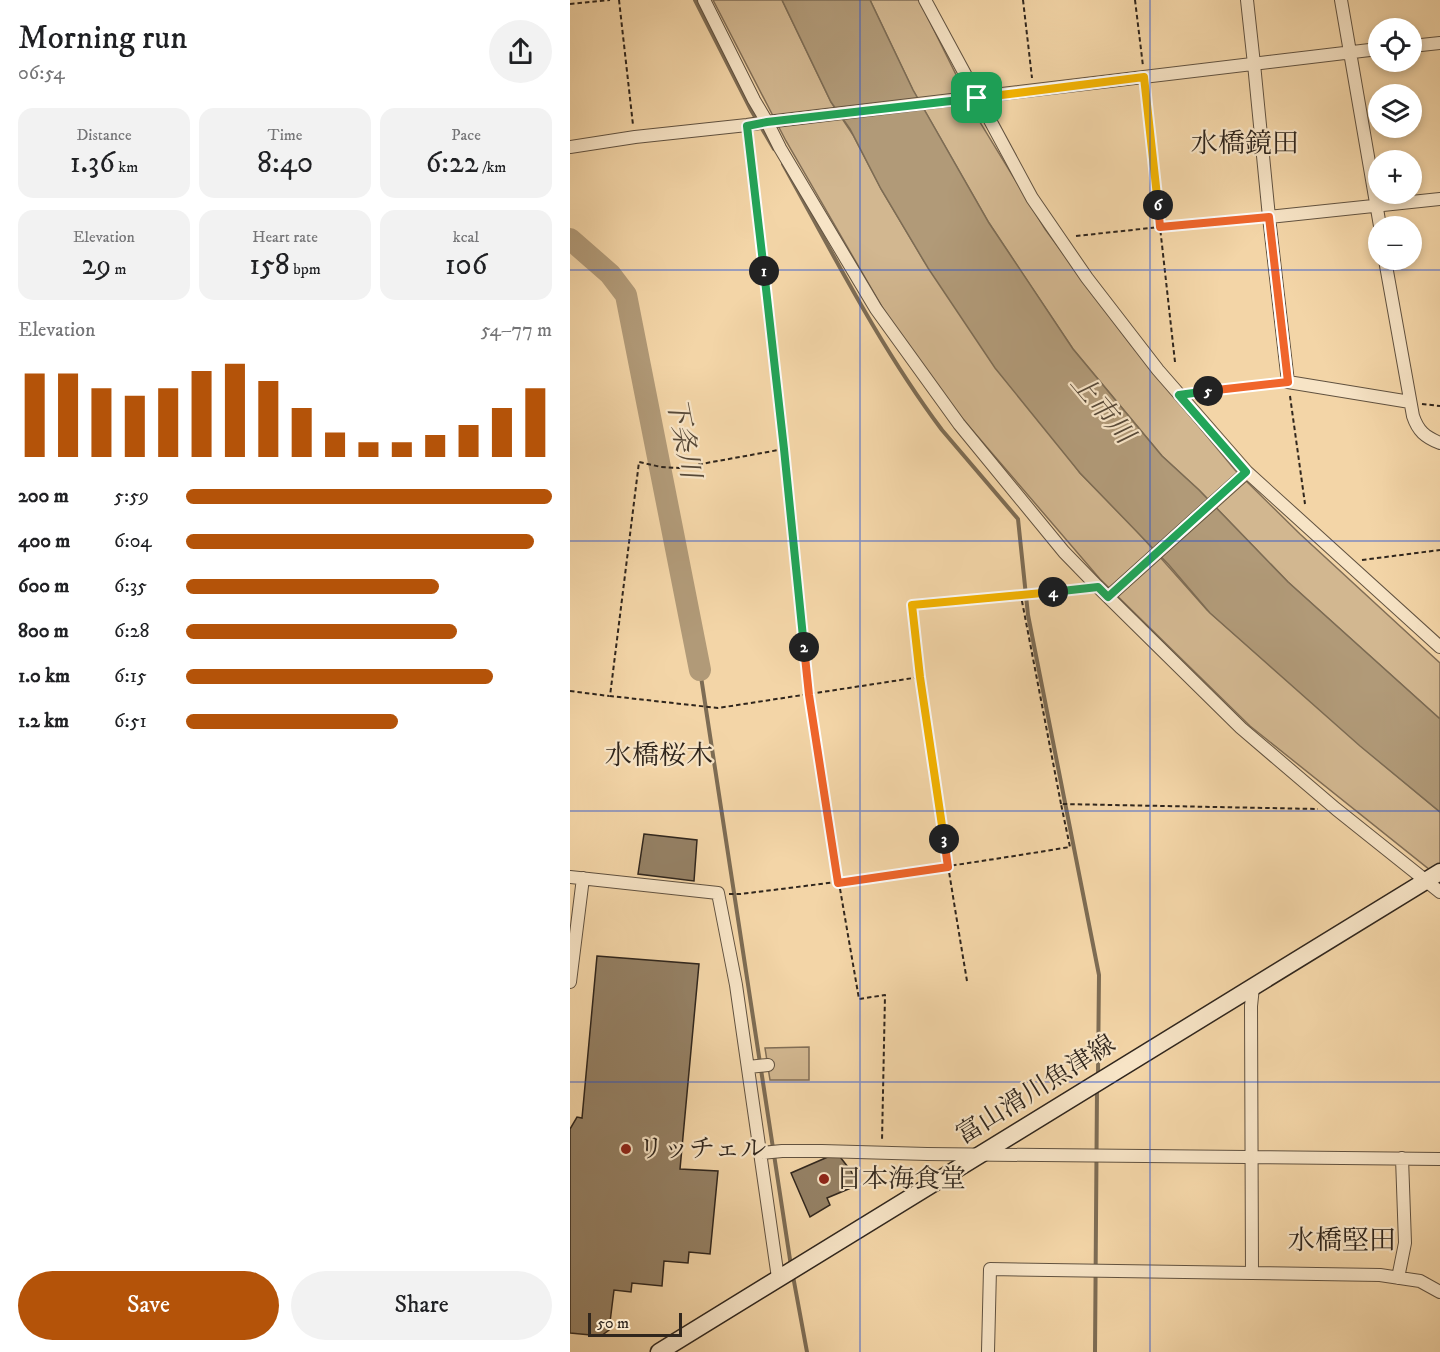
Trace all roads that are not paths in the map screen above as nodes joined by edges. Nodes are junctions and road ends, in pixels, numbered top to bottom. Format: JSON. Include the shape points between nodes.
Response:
{"nodes":[{"id":1,"x":704,"y":0,"type":"edge"},
{"id":2,"x":925,"y":0,"type":"edge"},
{"id":3,"x":1246,"y":0,"type":"edge"},
{"id":4,"x":1341,"y":0,"type":"edge"},
{"id":5,"x":1440,"y":43,"type":"edge"},
{"id":6,"x":1422,"y":45,"type":"edge"},
{"id":7,"x":1368,"y":50,"type":"edge"},
{"id":8,"x":1350,"y":52,"type":"junction"},
{"id":9,"x":1254,"y":64,"type":"junction"},
{"id":10,"x":972,"y":98,"type":"junction"},
{"id":11,"x":767,"y":122,"type":"junction"},
{"id":12,"x":570,"y":147,"type":"edge"},
{"id":13,"x":1440,"y":199,"type":"edge"},
{"id":14,"x":1376,"y":207,"type":"junction"},
{"id":15,"x":1378,"y":216,"type":"edge"},
{"id":16,"x":1269,"y":217,"type":"junction"},
{"id":17,"x":1387,"y":270,"type":"edge"},
{"id":18,"x":1410,"y":402,"type":"junction"},
{"id":19,"x":1440,"y":443,"type":"edge"},
{"id":20,"x":1246,"y":472,"type":"junction"},
{"id":21,"x":1108,"y":597,"type":"junction"},
{"id":22,"x":1440,"y":647,"type":"edge"},
{"id":23,"x":570,"y":877,"type":"edge"},
{"id":24,"x":1433,"y":877,"type":"edge"},
{"id":25,"x":583,"y":878,"type":"junction"},
{"id":26,"x":1440,"y":892,"type":"edge"},
{"id":27,"x":570,"y":981,"type":"edge"},
{"id":28,"x":1253,"y":987,"type":"junction"},
{"id":29,"x":768,"y":1065,"type":"dead end"},
{"id":30,"x":748,"y":1067,"type":"junction"},
{"id":31,"x":763,"y":1153,"type":"junction"},
{"id":32,"x":979,"y":1155,"type":"junction"},
{"id":33,"x":1251,"y":1156,"type":"junction"},
{"id":34,"x":1402,"y":1158,"type":"junction"},
{"id":35,"x":1440,"y":1159,"type":"edge"},
{"id":36,"x":1252,"y":1273,"type":"junction"},
{"id":37,"x":781,"y":1276,"type":"junction"},
{"id":38,"x":1398,"y":1278,"type":"junction"},
{"id":39,"x":1440,"y":1292,"type":"edge"},
{"id":40,"x":659,"y":1352,"type":"edge"},
{"id":41,"x":988,"y":1352,"type":"edge"}],
"edges":[{"from":1,"to":11,"type":"street"},
{"from":2,"to":10,"type":"street"},
{"from":3,"to":9,"type":"street"},
{"from":4,"to":8,"type":"street"},
{"from":5,"to":6,"type":"street"},
{"from":7,"to":8,"type":"street"},
{"from":8,"to":9,"type":"street"},
{"from":8,"to":14,"type":"street"},
{"from":9,"to":10,"type":"street"},
{"from":9,"to":16,"type":"street"},
{"from":10,"to":11,"type":"street"},
{"from":10,"to":20,"type":"street","via":[[1032,198],[1094,287],[1158,370]]},
{"from":11,"to":12,"type":"street"},
{"from":11,"to":21,"type":"street","via":[[876,309],[959,424],[1064,552]]},
{"from":13,"to":14,"type":"street"},
{"from":14,"to":15,"type":"street"},
{"from":14,"to":16,"type":"street"},
{"from":16,"to":18,"type":"street","via":[[1288,382]]},
{"from":17,"to":18,"type":"street"},
{"from":18,"to":19,"type":"street","via":[[1417,428]]},
{"from":20,"to":21,"type":"street"},
{"from":20,"to":22,"type":"street"},
{"from":21,"to":24,"type":"street","via":[[1241,728],[1336,809]]},
{"from":23,"to":25,"type":"street"},
{"from":24,"to":26,"type":"street"},
{"from":24,"to":28,"type":"main road","name":"富山滑川魚津線"},
{"from":25,"to":27,"type":"street"},
{"from":25,"to":30,"type":"street","via":[[718,893]]},
{"from":28,"to":32,"type":"main road","name":"富山滑川魚津線"},
{"from":28,"to":33,"type":"street"},
{"from":29,"to":30,"type":"street"},
{"from":30,"to":31,"type":"street"},
{"from":31,"to":32,"type":"street"},
{"from":31,"to":37,"type":"street"},
{"from":32,"to":33,"type":"street"},
{"from":32,"to":37,"type":"main road","name":"富山滑川魚津線"},
{"from":33,"to":34,"type":"street"},
{"from":33,"to":36,"type":"street"},
{"from":34,"to":35,"type":"street"},
{"from":34,"to":38,"type":"street","via":[[1405,1243]]},
{"from":36,"to":38,"type":"street"},
{"from":36,"to":41,"type":"street","via":[[990,1269]]},
{"from":37,"to":40,"type":"main road","name":"富山滑川魚津線"},
{"from":38,"to":39,"type":"street","via":[[1420,1281]]}]}
